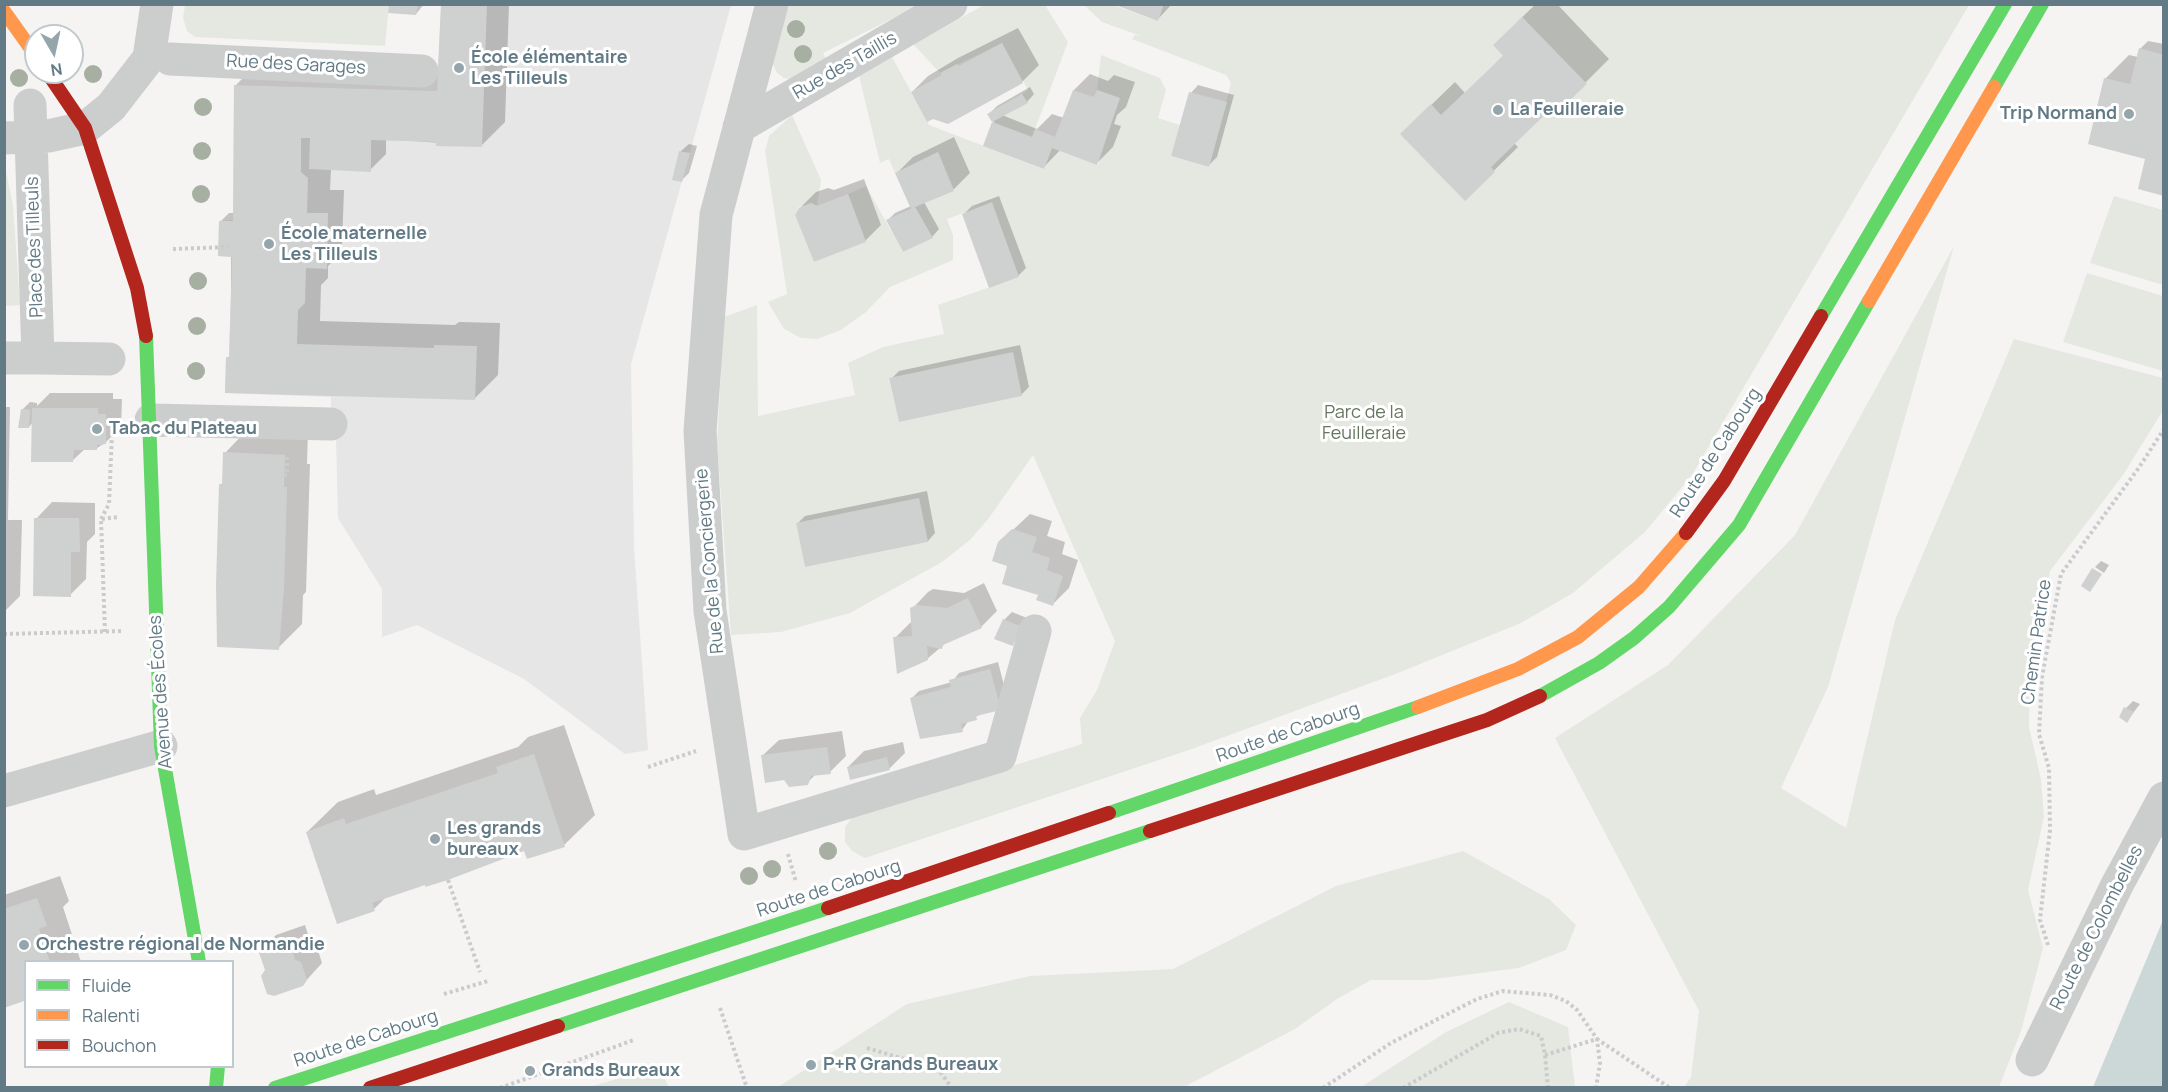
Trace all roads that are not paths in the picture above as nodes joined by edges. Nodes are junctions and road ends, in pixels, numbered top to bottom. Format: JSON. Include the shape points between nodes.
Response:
{"nodes":[{"id":1,"x":157,"y":4,"type":"edge"},
{"id":2,"x":772,"y":4,"type":"edge"},
{"id":3,"x":951,"y":4,"type":"edge"},
{"id":4,"x":2005,"y":4,"type":"edge"},
{"id":5,"x":2042,"y":4,"type":"edge"},
{"id":6,"x":4,"y":11,"type":"edge"},
{"id":7,"x":24,"y":39,"type":"edge"},
{"id":8,"x":170,"y":59,"type":"dead end"},
{"id":9,"x":422,"y":71,"type":"dead end"},
{"id":10,"x":55,"y":84,"type":"edge"},
{"id":11,"x":78,"y":117,"type":"junction"},
{"id":12,"x":18,"y":122,"type":"edge"},
{"id":13,"x":739,"y":127,"type":"junction"},
{"id":14,"x":4,"y":358,"type":"edge"},
{"id":15,"x":38,"y":358,"type":"junction"},
{"id":16,"x":109,"y":359,"type":"dead end"},
{"id":17,"x":151,"y":420,"type":"junction"},
{"id":18,"x":331,"y":424,"type":"dead end"},
{"id":19,"x":1035,"y":632,"type":"dead end"},
{"id":20,"x":161,"y":746,"type":"junction"},
{"id":21,"x":4,"y":791,"type":"edge"},
{"id":22,"x":2163,"y":798,"type":"edge"},
{"id":23,"x":199,"y":960,"type":"edge"},
{"id":24,"x":2032,"y":1060,"type":"dead end"},
{"id":25,"x":218,"y":1068,"type":"edge"},
{"id":26,"x":216,"y":1088,"type":"edge"},
{"id":27,"x":275,"y":1088,"type":"edge"},
{"id":28,"x":370,"y":1088,"type":"edge"}],
"edges":[{"from":1,"to":11,"type":"street","via":[[149,58],[111,107]]},
{"from":2,"to":13,"type":"street","name":"Rue de la Conciergerie"},
{"from":3,"to":13,"type":"street","name":"Rue des Taillis"},
{"from":4,"to":27,"type":"main road","name":"Route de Cabourg","via":[[1724,481],[1699,517],[1639,587],[1578,637],[1518,669],[1426,705],[944,870]]},
{"from":5,"to":28,"type":"main road","via":[[1739,525],[1669,607],[1599,663],[1487,720]]},
{"from":6,"to":7,"type":"main road"},
{"from":8,"to":9,"type":"street","name":"Rue des Garages"},
{"from":10,"to":11,"type":"main road","name":"Avenue des Écoles"},
{"from":11,"to":12,"type":"street","name":"Place des Tilleuls"},
{"from":11,"to":17,"type":"main road","name":"Avenue des Écoles","via":[[137,288],[146,331]]},
{"from":12,"to":15,"type":"street","name":"Place des Tilleuls"},
{"from":13,"to":19,"type":"street","name":"Rue de la Conciergerie","via":[[716,215],[700,431],[710,611],[744,834],[1000,756]]},
{"from":14,"to":15,"type":"street"},
{"from":15,"to":16,"type":"street"},
{"from":17,"to":18,"type":"street"},
{"from":17,"to":20,"type":"main road","name":"Avenue des Écoles"},
{"from":20,"to":21,"type":"street"},
{"from":20,"to":23,"type":"main road","name":"Avenue des Écoles"},
{"from":22,"to":24,"type":"street","name":"Route de Colombelles"},
{"from":25,"to":26,"type":"main road"}]}
